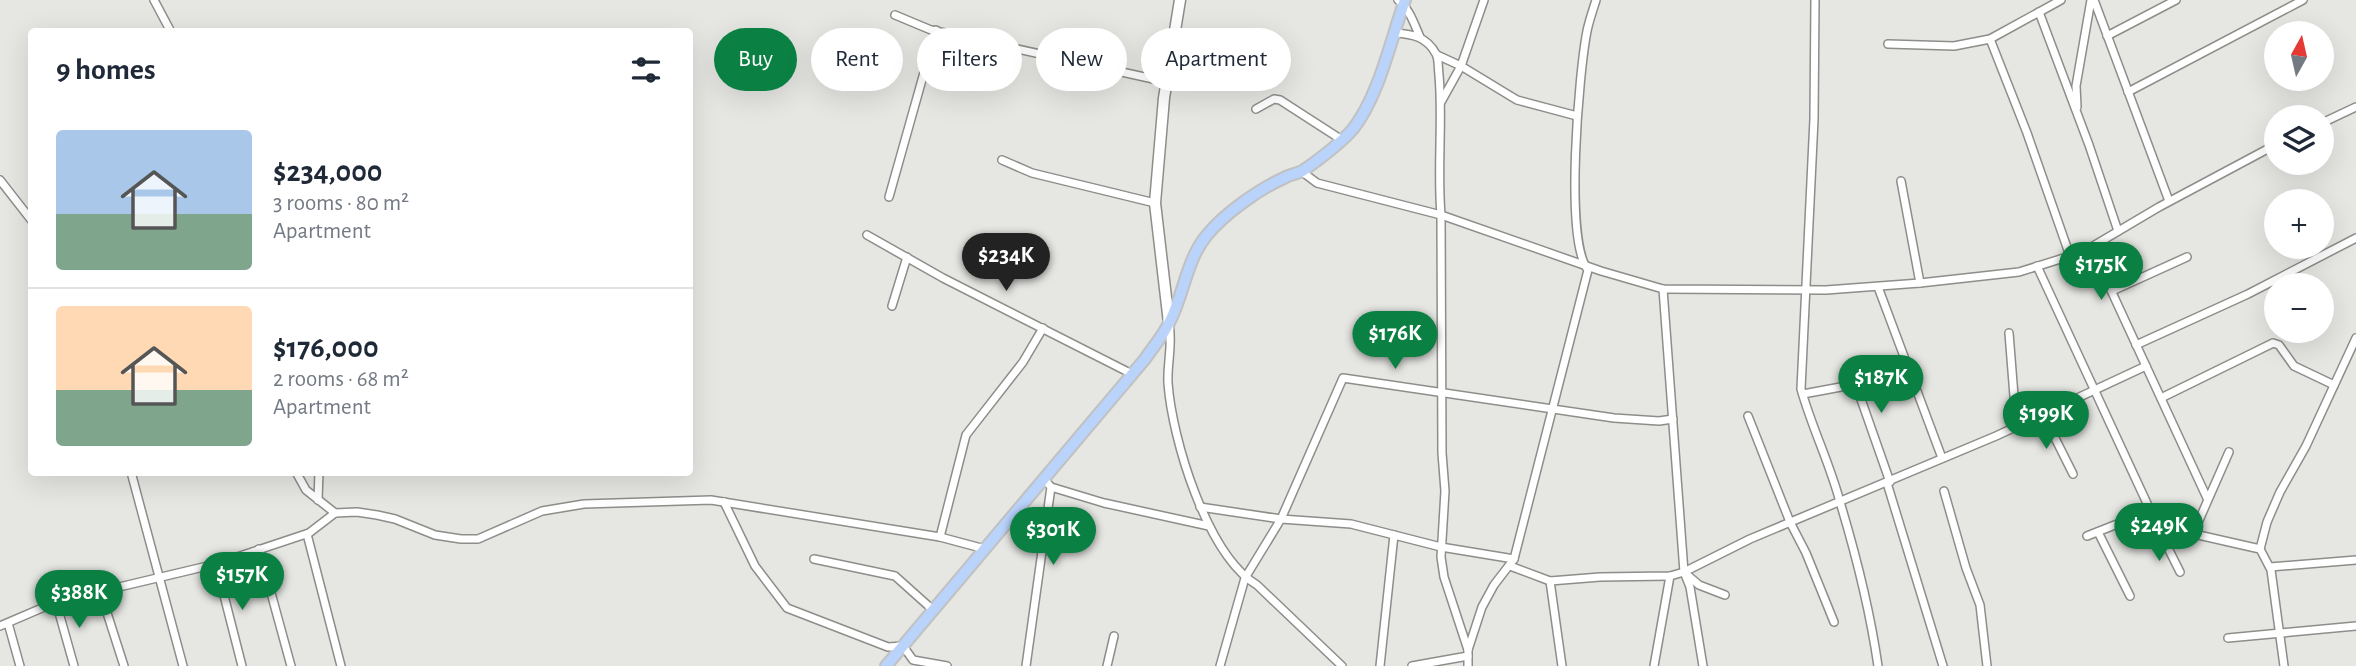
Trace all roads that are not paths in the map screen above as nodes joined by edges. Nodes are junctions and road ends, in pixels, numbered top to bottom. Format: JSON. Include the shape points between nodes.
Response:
{"nodes":[{"id":1,"x":154,"y":0,"type":"edge"},
{"id":2,"x":1180,"y":0,"type":"edge"},
{"id":3,"x":1484,"y":0,"type":"edge"},
{"id":4,"x":1596,"y":0,"type":"edge"},
{"id":5,"x":1815,"y":0,"type":"edge"},
{"id":6,"x":2061,"y":0,"type":"edge"},
{"id":7,"x":2092,"y":0,"type":"edge"},
{"id":8,"x":2176,"y":0,"type":"edge"},
{"id":9,"x":2303,"y":0,"type":"edge"},
{"id":10,"x":1402,"y":1,"type":"edge"},
{"id":11,"x":2039,"y":12,"type":"junction"},
{"id":12,"x":895,"y":15,"type":"dead end"},
{"id":13,"x":170,"y":28,"type":"edge"},
{"id":14,"x":931,"y":28,"type":"edge"},
{"id":15,"x":1176,"y":28,"type":"edge"},
{"id":16,"x":1395,"y":33,"type":"junction"},
{"id":17,"x":2108,"y":36,"type":"junction"},
{"id":18,"x":1420,"y":37,"type":"junction"},
{"id":19,"x":1990,"y":38,"type":"junction"},
{"id":20,"x":1888,"y":44,"type":"dead end"},
{"id":21,"x":1022,"y":49,"type":"edge"},
{"id":22,"x":1437,"y":55,"type":"junction"},
{"id":23,"x":1461,"y":66,"type":"junction"},
{"id":24,"x":1141,"y":76,"type":"edge"},
{"id":25,"x":919,"y":91,"type":"edge"},
{"id":26,"x":1166,"y":91,"type":"edge"},
{"id":27,"x":2128,"y":92,"type":"junction"},
{"id":28,"x":1440,"y":104,"type":"junction"},
{"id":29,"x":2356,"y":108,"type":"edge"},
{"id":30,"x":1256,"y":109,"type":"dead end"},
{"id":31,"x":2077,"y":111,"type":"junction"},
{"id":32,"x":1577,"y":116,"type":"junction"},
{"id":33,"x":2334,"y":118,"type":"edge"},
{"id":34,"x":1342,"y":141,"type":"junction"},
{"id":35,"x":2264,"y":151,"type":"edge"},
{"id":36,"x":1002,"y":160,"type":"dead end"},
{"id":37,"x":1301,"y":171,"type":"junction"},
{"id":38,"x":0,"y":180,"type":"edge"},
{"id":39,"x":1901,"y":181,"type":"dead end"},
{"id":40,"x":889,"y":197,"type":"dead end"},
{"id":41,"x":2169,"y":201,"type":"junction"},
{"id":42,"x":1155,"y":203,"type":"junction"},
{"id":43,"x":28,"y":215,"type":"edge"},
{"id":44,"x":1441,"y":215,"type":"junction"},
{"id":45,"x":2118,"y":231,"type":"junction"},
{"id":46,"x":867,"y":235,"type":"dead end"},
{"id":47,"x":2356,"y":238,"type":"edge"},
{"id":48,"x":2091,"y":247,"type":"junction"},
{"id":49,"x":2070,"y":256,"type":"junction"},
{"id":50,"x":906,"y":257,"type":"junction"},
{"id":51,"x":2187,"y":257,"type":"dead end"},
{"id":52,"x":1583,"y":265,"type":"junction"},
{"id":53,"x":2036,"y":266,"type":"junction"},
{"id":54,"x":1920,"y":284,"type":"junction"},
{"id":55,"x":1878,"y":287,"type":"junction"},
{"id":56,"x":1663,"y":289,"type":"junction"},
{"id":57,"x":1806,"y":290,"type":"junction"},
{"id":58,"x":2112,"y":292,"type":"junction"},
{"id":59,"x":892,"y":306,"type":"dead end"},
{"id":60,"x":1169,"y":324,"type":"junction"},
{"id":61,"x":1043,"y":328,"type":"junction"},
{"id":62,"x":2009,"y":333,"type":"dead end"},
{"id":63,"x":2356,"y":338,"type":"edge"},
{"id":64,"x":2136,"y":345,"type":"junction"},
{"id":65,"x":1905,"y":362,"type":"junction"},
{"id":66,"x":2146,"y":366,"type":"junction"},
{"id":67,"x":1132,"y":374,"type":"junction"},
{"id":68,"x":1857,"y":384,"type":"junction"},
{"id":69,"x":2334,"y":385,"type":"junction"},
{"id":70,"x":2094,"y":391,"type":"junction"},
{"id":71,"x":1442,"y":392,"type":"junction"},
{"id":72,"x":1803,"y":394,"type":"junction"},
{"id":73,"x":2161,"y":398,"type":"junction"},
{"id":74,"x":1552,"y":410,"type":"junction"},
{"id":75,"x":2043,"y":414,"type":"junction"},
{"id":76,"x":1748,"y":416,"type":"dead end"},
{"id":77,"x":1673,"y":419,"type":"junction"},
{"id":78,"x":2022,"y":424,"type":"junction"},
{"id":79,"x":2229,"y":452,"type":"dead end"},
{"id":80,"x":1942,"y":458,"type":"junction"},
{"id":81,"x":2073,"y":474,"type":"dead end"},
{"id":82,"x":132,"y":476,"type":"edge"},
{"id":83,"x":298,"y":476,"type":"edge"},
{"id":84,"x":319,"y":476,"type":"edge"},
{"id":85,"x":1889,"y":482,"type":"junction"},
{"id":86,"x":1047,"y":483,"type":"junction"},
{"id":87,"x":1944,"y":491,"type":"dead end"},
{"id":88,"x":2207,"y":498,"type":"junction"},
{"id":89,"x":318,"y":500,"type":"junction"},
{"id":90,"x":1840,"y":500,"type":"junction"},
{"id":91,"x":724,"y":502,"type":"junction"},
{"id":92,"x":1200,"y":507,"type":"junction"},
{"id":93,"x":2150,"y":511,"type":"junction"},
{"id":94,"x":335,"y":513,"type":"junction"},
{"id":95,"x":1281,"y":519,"type":"junction"},
{"id":96,"x":1790,"y":522,"type":"junction"},
{"id":97,"x":1209,"y":526,"type":"junction"},
{"id":98,"x":2098,"y":532,"type":"junction"},
{"id":99,"x":307,"y":534,"type":"junction"},
{"id":100,"x":2193,"y":534,"type":"junction"},
{"id":101,"x":1394,"y":535,"type":"junction"},
{"id":102,"x":2087,"y":536,"type":"dead end"},
{"id":103,"x":940,"y":537,"type":"junction"},
{"id":104,"x":2164,"y":540,"type":"junction"},
{"id":105,"x":1441,"y":547,"type":"junction"},
{"id":106,"x":259,"y":549,"type":"junction"},
{"id":107,"x":985,"y":549,"type":"junction"},
{"id":108,"x":2260,"y":549,"type":"junction"},
{"id":109,"x":814,"y":559,"type":"dead end"},
{"id":110,"x":2356,"y":560,"type":"edge"},
{"id":111,"x":1512,"y":563,"type":"junction"},
{"id":112,"x":216,"y":564,"type":"junction"},
{"id":113,"x":2270,"y":567,"type":"junction"},
{"id":114,"x":1684,"y":572,"type":"junction"},
{"id":115,"x":2180,"y":572,"type":"dead end"},
{"id":116,"x":1670,"y":576,"type":"junction"},
{"id":117,"x":1244,"y":578,"type":"junction"},
{"id":118,"x":159,"y":579,"type":"junction"},
{"id":119,"x":1550,"y":581,"type":"junction"},
{"id":120,"x":100,"y":591,"type":"junction"},
{"id":121,"x":1725,"y":595,"type":"dead end"},
{"id":122,"x":2130,"y":596,"type":"dead end"},
{"id":123,"x":56,"y":602,"type":"junction"},
{"id":124,"x":933,"y":610,"type":"junction"},
{"id":125,"x":1834,"y":622,"type":"dead end"},
{"id":126,"x":4,"y":625,"type":"edge"},
{"id":127,"x":2356,"y":626,"type":"edge"},
{"id":128,"x":2280,"y":633,"type":"junction"},
{"id":129,"x":1114,"y":636,"type":"dead end"},
{"id":130,"x":2228,"y":638,"type":"dead end"},
{"id":131,"x":903,"y":646,"type":"junction"},
{"id":132,"x":1468,"y":653,"type":"junction"},
{"id":133,"x":20,"y":666,"type":"edge"},
{"id":134,"x":74,"y":666,"type":"edge"},
{"id":135,"x":124,"y":666,"type":"edge"},
{"id":136,"x":183,"y":666,"type":"edge"},
{"id":137,"x":242,"y":666,"type":"edge"},
{"id":138,"x":291,"y":666,"type":"edge"},
{"id":139,"x":341,"y":666,"type":"edge"},
{"id":140,"x":886,"y":666,"type":"edge"},
{"id":141,"x":947,"y":666,"type":"edge"},
{"id":142,"x":1026,"y":666,"type":"edge"},
{"id":143,"x":1107,"y":666,"type":"edge"},
{"id":144,"x":1220,"y":666,"type":"edge"},
{"id":145,"x":1342,"y":666,"type":"edge"},
{"id":146,"x":1380,"y":666,"type":"edge"},
{"id":147,"x":1412,"y":666,"type":"edge"},
{"id":148,"x":1468,"y":666,"type":"edge"},
{"id":149,"x":1562,"y":666,"type":"edge"},
{"id":150,"x":1654,"y":666,"type":"edge"},
{"id":151,"x":1703,"y":666,"type":"edge"},
{"id":152,"x":1878,"y":666,"type":"edge"},
{"id":153,"x":1943,"y":666,"type":"edge"},
{"id":154,"x":1987,"y":666,"type":"edge"},
{"id":155,"x":2284,"y":666,"type":"edge"}],
"edges":[{"from":1,"to":13,"type":"street"},
{"from":2,"to":15,"type":"street"},
{"from":3,"to":23,"type":"street"},
{"from":4,"to":32,"type":"street","via":[[1587,30]]},
{"from":5,"to":57,"type":"street"},
{"from":6,"to":11,"type":"street"},
{"from":7,"to":17,"type":"street"},
{"from":7,"to":31,"type":"street"},
{"from":8,"to":17,"type":"street"},
{"from":9,"to":27,"type":"street"},
{"from":10,"to":16,"type":"main road"},
{"from":10,"to":18,"type":"street"},
{"from":11,"to":19,"type":"street"},
{"from":11,"to":31,"type":"street"},
{"from":12,"to":14,"type":"street"},
{"from":16,"to":18,"type":"street"},
{"from":16,"to":34,"type":"main road","via":[[1365,110]]},
{"from":17,"to":27,"type":"street"},
{"from":18,"to":22,"type":"street"},
{"from":19,"to":20,"type":"street","via":[[1954,46]]},
{"from":19,"to":49,"type":"street"},
{"from":21,"to":24,"type":"street"},
{"from":22,"to":23,"type":"street"},
{"from":22,"to":28,"type":"street"},
{"from":23,"to":28,"type":"street"},
{"from":23,"to":32,"type":"street","via":[[1517,100]]},
{"from":25,"to":40,"type":"street"},
{"from":26,"to":42,"type":"street"},
{"from":27,"to":41,"type":"street"},
{"from":28,"to":44,"type":"street"},
{"from":29,"to":33,"type":"street"},
{"from":30,"to":34,"type":"street","via":[[1280,100]]},
{"from":31,"to":45,"type":"street"},
{"from":32,"to":52,"type":"street","via":[[1577,232]]},
{"from":34,"to":37,"type":"main road"},
{"from":35,"to":41,"type":"street"},
{"from":36,"to":42,"type":"street","via":[[1032,173]]},
{"from":37,"to":44,"type":"street","via":[[1317,183]]},
{"from":37,"to":60,"type":"main road","via":[[1226,215],[1206,235],[1192,257]]},
{"from":38,"to":43,"type":"street"},
{"from":39,"to":54,"type":"street"},
{"from":41,"to":45,"type":"street"},
{"from":42,"to":60,"type":"street"},
{"from":44,"to":52,"type":"street"},
{"from":44,"to":71,"type":"street"},
{"from":45,"to":48,"type":"street"},
{"from":46,"to":50,"type":"street"},
{"from":47,"to":64,"type":"street"},
{"from":48,"to":49,"type":"street"},
{"from":48,"to":58,"type":"street"},
{"from":49,"to":53,"type":"street"},
{"from":50,"to":59,"type":"street"},
{"from":50,"to":61,"type":"street"},
{"from":51,"to":58,"type":"street"},
{"from":52,"to":56,"type":"street"},
{"from":52,"to":74,"type":"street","via":[[1588,270]]},
{"from":53,"to":54,"type":"street"},
{"from":53,"to":70,"type":"street"},
{"from":54,"to":55,"type":"street"},
{"from":55,"to":57,"type":"street"},
{"from":55,"to":65,"type":"street"},
{"from":56,"to":57,"type":"street"},
{"from":56,"to":77,"type":"street"},
{"from":57,"to":72,"type":"street"},
{"from":58,"to":64,"type":"street"},
{"from":60,"to":67,"type":"main road"},
{"from":60,"to":92,"type":"street","via":[[1172,410]]},
{"from":61,"to":67,"type":"street"},
{"from":61,"to":103,"type":"street","via":[[1023,362],[966,435]]},
{"from":62,"to":78,"type":"street","via":[[2014,396]]},
{"from":63,"to":69,"type":"street"},
{"from":64,"to":66,"type":"street"},
{"from":65,"to":68,"type":"street"},
{"from":65,"to":80,"type":"street"},
{"from":66,"to":70,"type":"street"},
{"from":66,"to":73,"type":"street"},
{"from":67,"to":86,"type":"main road"},
{"from":68,"to":72,"type":"street"},
{"from":68,"to":85,"type":"street"},
{"from":69,"to":73,"type":"street","via":[[2294,366],[2273,343]]},
{"from":69,"to":108,"type":"street","via":[[2280,492]]},
{"from":70,"to":75,"type":"street"},
{"from":70,"to":93,"type":"street"},
{"from":71,"to":74,"type":"street"},
{"from":71,"to":95,"type":"street","via":[[1343,378]]},
{"from":71,"to":105,"type":"street","via":[[1445,491]]},
{"from":72,"to":90,"type":"street"},
{"from":73,"to":88,"type":"street"},
{"from":74,"to":77,"type":"street"},
{"from":74,"to":111,"type":"street"},
{"from":75,"to":78,"type":"street"},
{"from":75,"to":81,"type":"street"},
{"from":76,"to":96,"type":"street"},
{"from":77,"to":114,"type":"street"},
{"from":78,"to":80,"type":"street"},
{"from":79,"to":88,"type":"street"},
{"from":80,"to":85,"type":"street"},
{"from":82,"to":118,"type":"street"},
{"from":83,"to":89,"type":"street"},
{"from":84,"to":89,"type":"street"},
{"from":85,"to":90,"type":"street"},
{"from":85,"to":153,"type":"street"},
{"from":86,"to":97,"type":"street","via":[[1104,503]]},
{"from":86,"to":107,"type":"main road"},
{"from":86,"to":142,"type":"street"},
{"from":87,"to":154,"type":"street","via":[[1980,605]]},
{"from":88,"to":100,"type":"street"},
{"from":89,"to":94,"type":"street"},
{"from":90,"to":96,"type":"street"},
{"from":90,"to":152,"type":"street"},
{"from":91,"to":94,"type":"street","via":[[584,504],[542,511],[478,539],[461,540],[377,515]]},
{"from":91,"to":103,"type":"street"},
{"from":91,"to":131,"type":"street","via":[[755,566],[787,608],[888,647]]},
{"from":92,"to":95,"type":"street"},
{"from":92,"to":97,"type":"street"},
{"from":93,"to":98,"type":"street"},
{"from":93,"to":104,"type":"street"},
{"from":94,"to":99,"type":"street"},
{"from":95,"to":101,"type":"street","via":[[1351,524]]},
{"from":95,"to":117,"type":"street"},
{"from":96,"to":114,"type":"street"},
{"from":96,"to":125,"type":"street"},
{"from":97,"to":117,"type":"street"},
{"from":98,"to":102,"type":"street"},
{"from":98,"to":122,"type":"street"},
{"from":99,"to":106,"type":"street"},
{"from":99,"to":139,"type":"street"},
{"from":100,"to":104,"type":"street"},
{"from":100,"to":108,"type":"street"},
{"from":101,"to":105,"type":"street"},
{"from":101,"to":146,"type":"street"},
{"from":103,"to":107,"type":"street"},
{"from":104,"to":115,"type":"street"},
{"from":105,"to":111,"type":"street"},
{"from":105,"to":132,"type":"street","via":[[1444,577]]},
{"from":106,"to":112,"type":"street"},
{"from":106,"to":138,"type":"street"},
{"from":107,"to":124,"type":"main road"},
{"from":108,"to":113,"type":"street"},
{"from":109,"to":124,"type":"street","via":[[895,576]]},
{"from":110,"to":113,"type":"street"},
{"from":111,"to":119,"type":"street"},
{"from":111,"to":132,"type":"street","via":[[1482,607]]},
{"from":112,"to":118,"type":"street"},
{"from":112,"to":137,"type":"street"},
{"from":113,"to":128,"type":"street"},
{"from":114,"to":116,"type":"street"},
{"from":114,"to":121,"type":"street"},
{"from":114,"to":151,"type":"street"},
{"from":116,"to":119,"type":"street"},
{"from":116,"to":150,"type":"street"},
{"from":117,"to":144,"type":"street"},
{"from":117,"to":145,"type":"street"},
{"from":118,"to":120,"type":"street"},
{"from":118,"to":136,"type":"street"},
{"from":119,"to":149,"type":"street"},
{"from":120,"to":123,"type":"street"},
{"from":120,"to":135,"type":"street"},
{"from":123,"to":126,"type":"street"},
{"from":123,"to":134,"type":"street"},
{"from":124,"to":131,"type":"main road"},
{"from":126,"to":133,"type":"street"},
{"from":127,"to":128,"type":"street"},
{"from":128,"to":130,"type":"street"},
{"from":128,"to":155,"type":"street"},
{"from":129,"to":143,"type":"street"},
{"from":131,"to":140,"type":"main road"},
{"from":131,"to":141,"type":"street","via":[[914,660]]},
{"from":132,"to":147,"type":"street"},
{"from":132,"to":148,"type":"street"}]}
